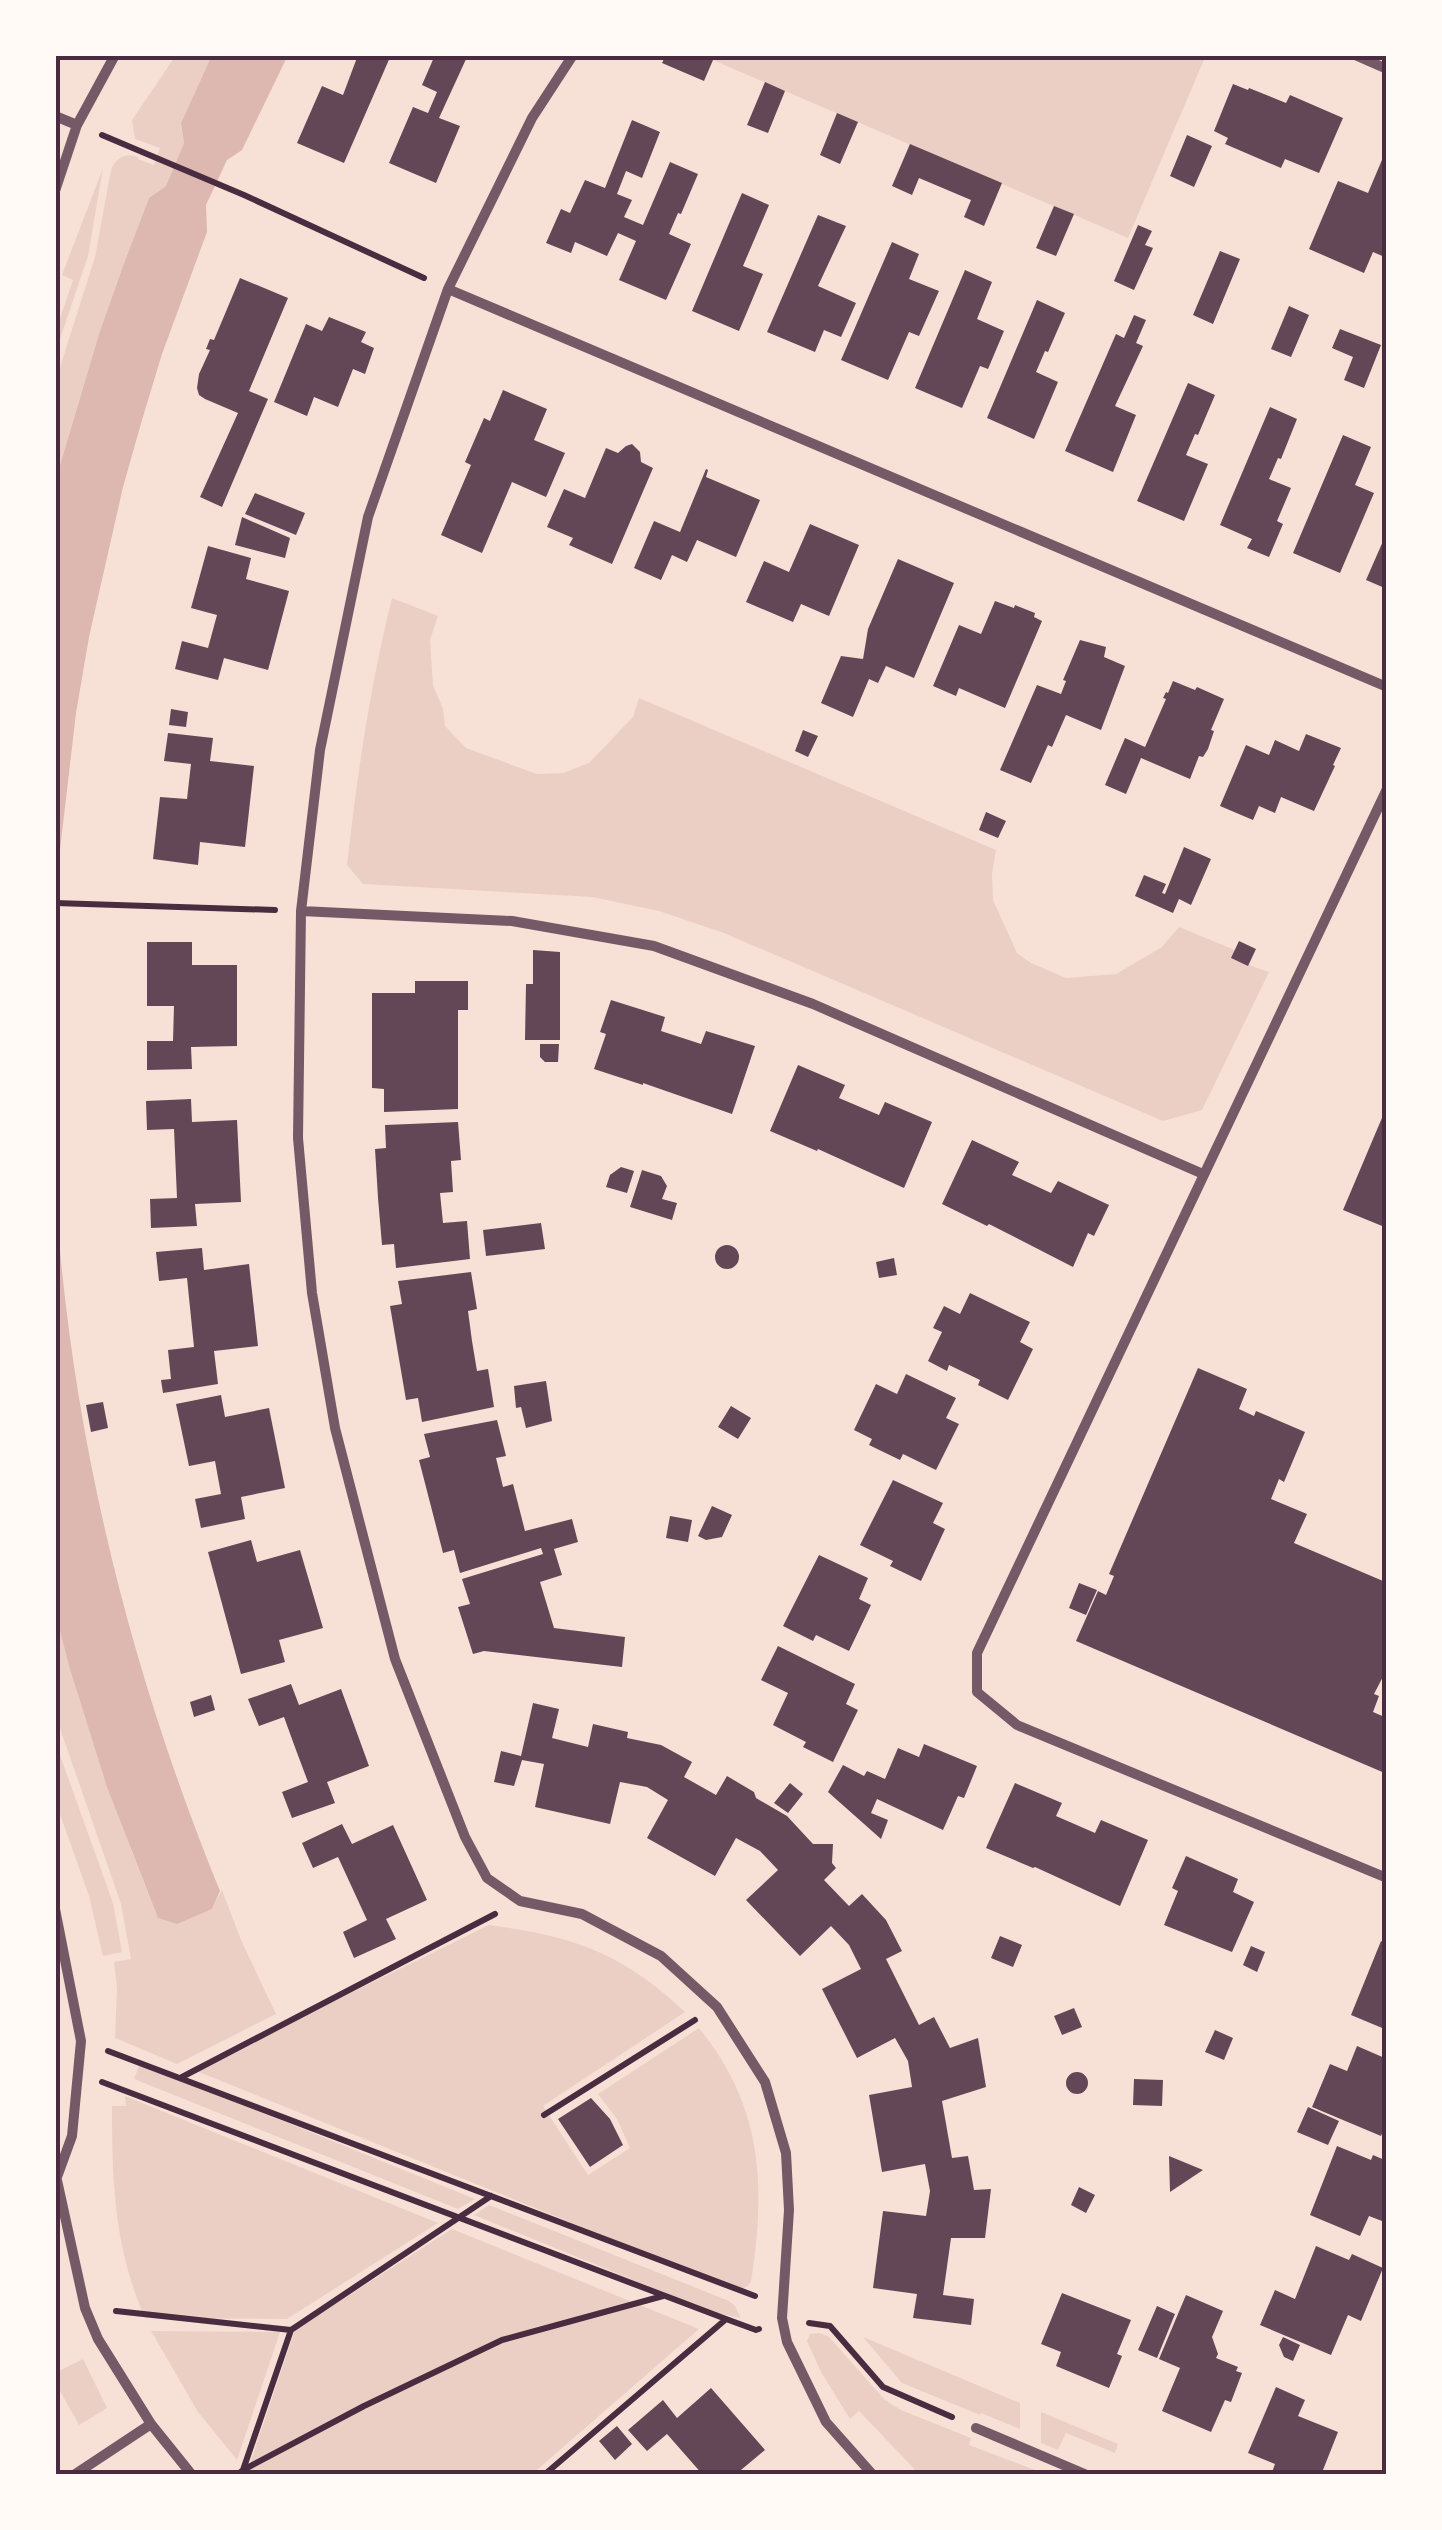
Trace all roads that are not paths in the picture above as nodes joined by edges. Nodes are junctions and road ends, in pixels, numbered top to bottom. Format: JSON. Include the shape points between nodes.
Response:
{"nodes":[{"id":1,"x":115,"y":55,"type":"edge"},
{"id":2,"x":573,"y":55,"type":"edge"},
{"id":3,"x":1355,"y":55,"type":"edge"},
{"id":4,"x":1373,"y":58,"type":"edge"},
{"id":5,"x":1387,"y":69,"type":"edge"},
{"id":6,"x":55,"y":116,"type":"edge"},
{"id":7,"x":77,"y":125,"type":"junction"},
{"id":8,"x":55,"y":191,"type":"edge"},
{"id":9,"x":448,"y":289,"type":"junction"},
{"id":10,"x":1387,"y":687,"type":"edge"},
{"id":11,"x":1387,"y":789,"type":"edge"},
{"id":12,"x":301,"y":911,"type":"junction"},
{"id":13,"x":1204,"y":1174,"type":"junction"},
{"id":14,"x":1387,"y":1878,"type":"edge"},
{"id":15,"x":55,"y":1909,"type":"edge"},
{"id":16,"x":60,"y":1942,"type":"junction"},
{"id":17,"x":55,"y":1962,"type":"edge"},
{"id":18,"x":56,"y":2174,"type":"edge"},
{"id":19,"x":151,"y":2424,"type":"junction"},
{"id":20,"x":976,"y":2428,"type":"road end"},
{"id":21,"x":74,"y":2475,"type":"edge"},
{"id":22,"x":192,"y":2475,"type":"edge"},
{"id":23,"x":873,"y":2475,"type":"edge"},
{"id":24,"x":1087,"y":2475,"type":"edge"}],
"edges":[{"from":1,"to":7,"type":"street"},
{"from":2,"to":9,"type":"street","via":[[532,118]]},
{"from":3,"to":4,"type":"street"},
{"from":4,"to":5,"type":"street"},
{"from":6,"to":7,"type":"street"},
{"from":7,"to":8,"type":"street"},
{"from":9,"to":10,"type":"street"},
{"from":9,"to":12,"type":"street","via":[[368,516],[320,750]]},
{"from":11,"to":13,"type":"street"},
{"from":12,"to":13,"type":"street","via":[[512,921],[654,946],[812,1004]]},
{"from":12,"to":23,"type":"street","via":[[298,1138],[312,1293],[335,1428],[395,1659],[487,1878],[520,1900],[582,1914],[661,1956],[717,2007],[765,2082],[786,2154],[782,2318],[788,2342],[826,2422]]},
{"from":13,"to":14,"type":"street","via":[[977,1653],[977,1692],[1016,1724]]},
{"from":15,"to":16,"type":"street"},
{"from":16,"to":17,"type":"street"},
{"from":16,"to":18,"type":"street","via":[[81,2041],[72,2136]]},
{"from":18,"to":19,"type":"street","via":[[85,2308]]},
{"from":19,"to":21,"type":"street"},
{"from":19,"to":22,"type":"street"},
{"from":20,"to":24,"type":"street"}]}
